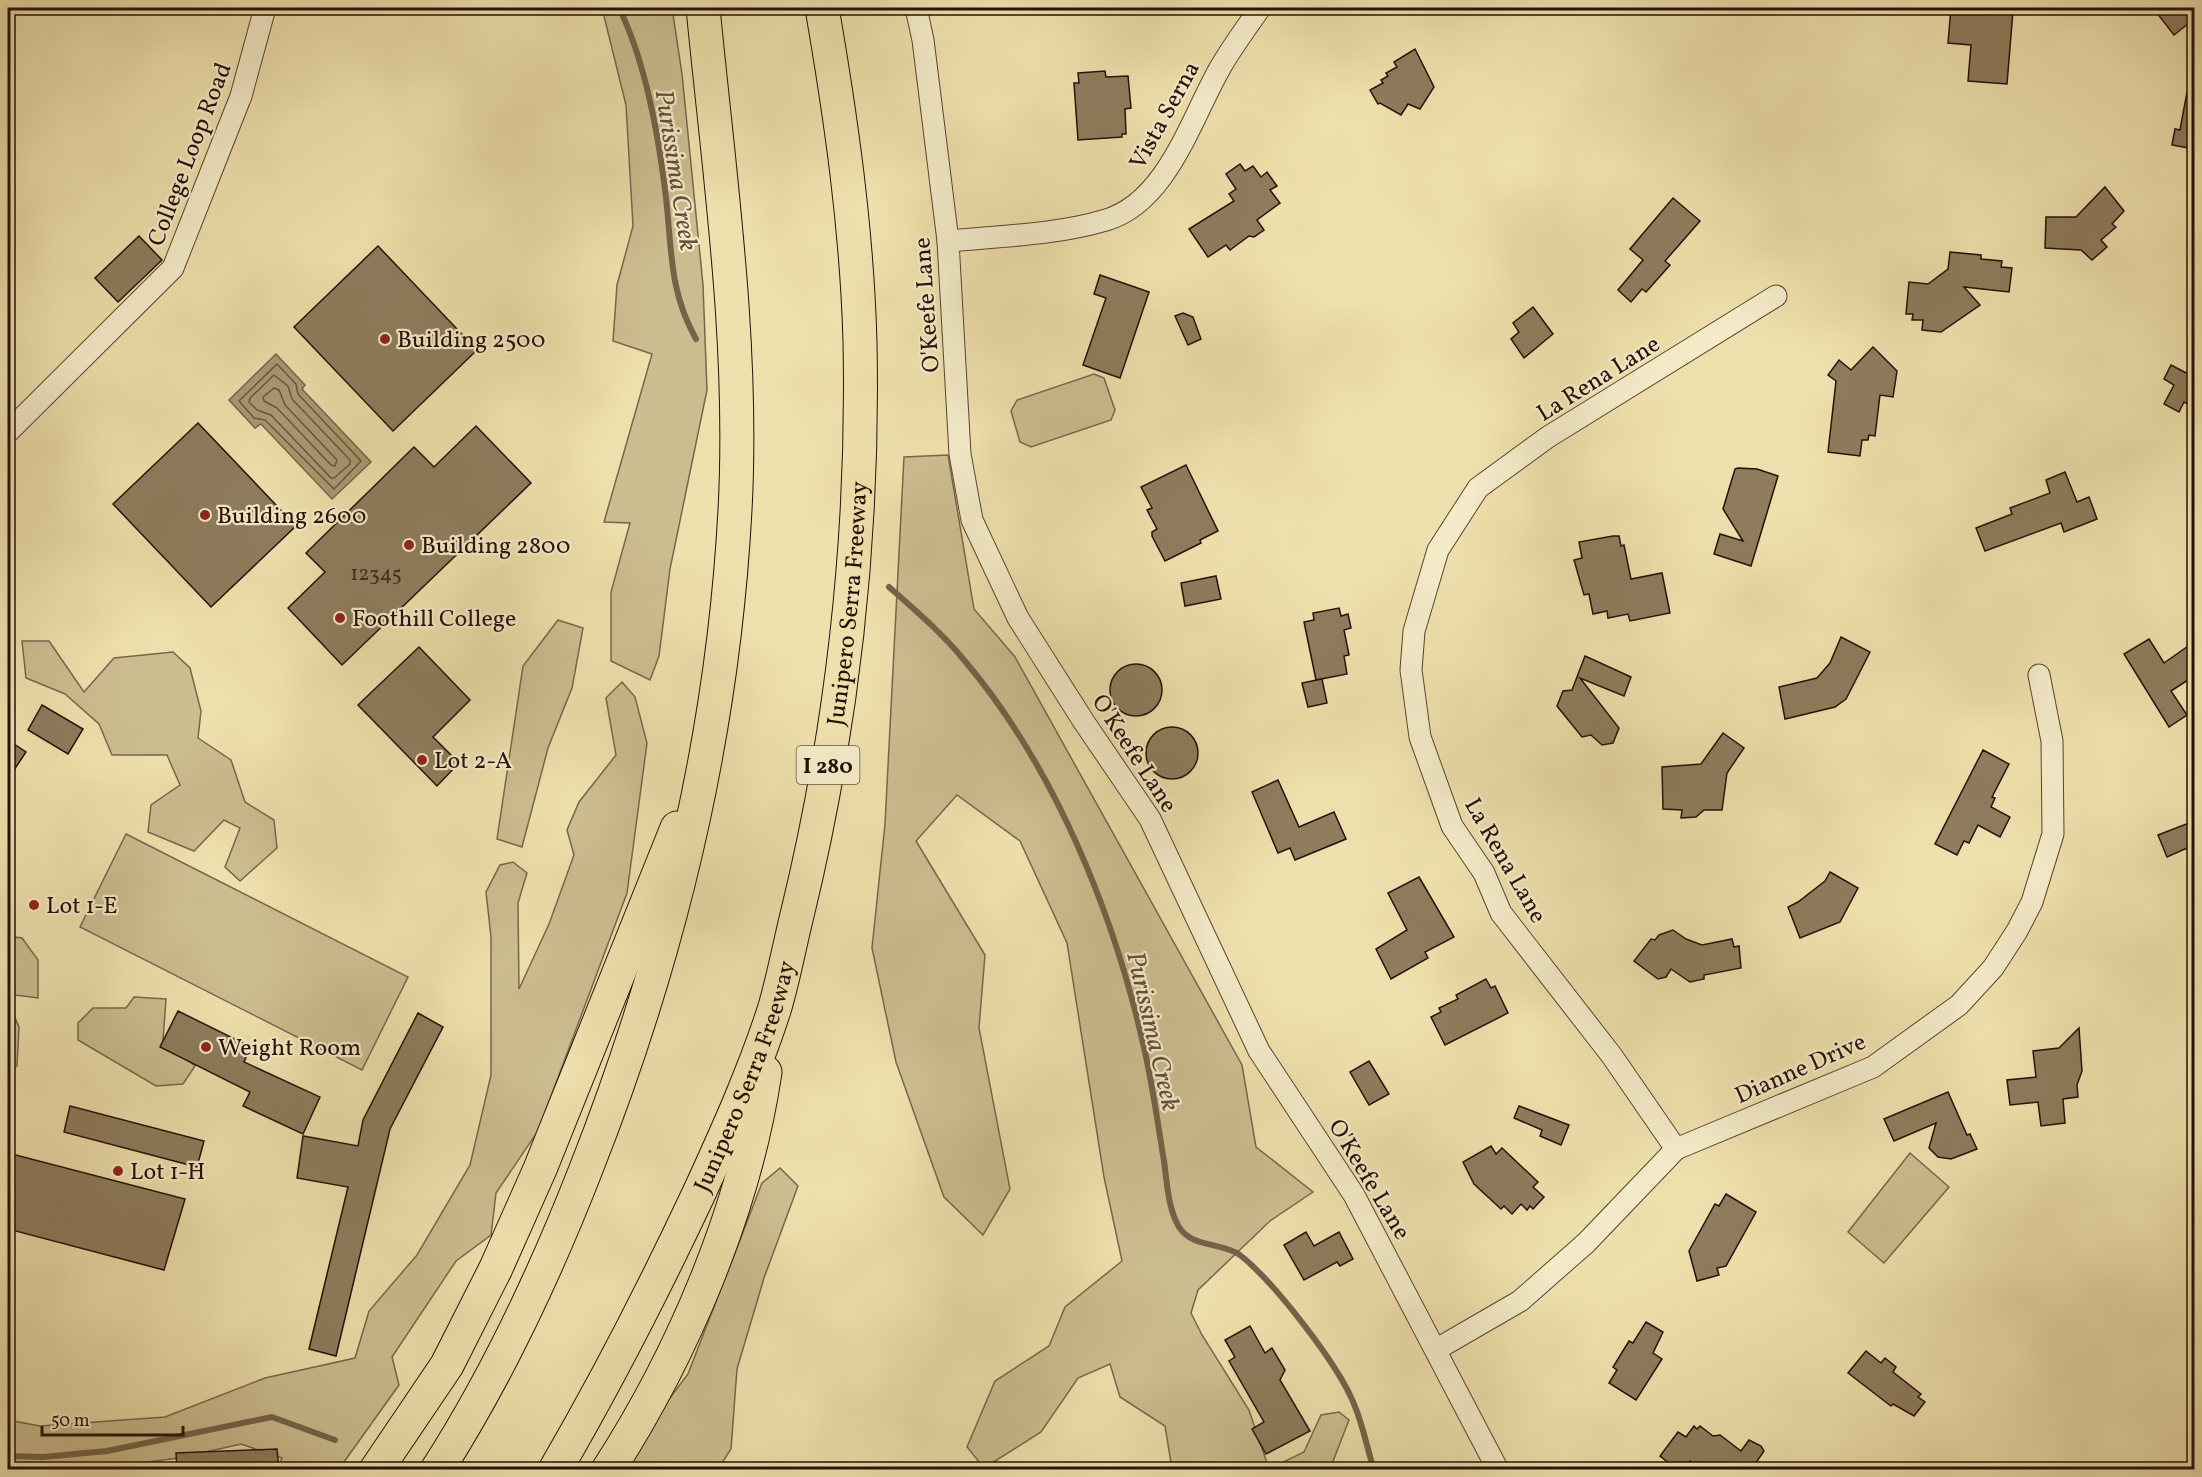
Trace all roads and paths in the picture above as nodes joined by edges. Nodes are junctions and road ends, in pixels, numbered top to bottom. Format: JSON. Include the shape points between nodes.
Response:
{"nodes":[{"id":1,"x":265,"y":8,"type":"edge"},
{"id":2,"x":703,"y":8,"type":"edge"},
{"id":3,"x":822,"y":8,"type":"edge"},
{"id":4,"x":916,"y":8,"type":"edge"},
{"id":5,"x":1260,"y":8,"type":"edge"},
{"id":6,"x":948,"y":241,"type":"junction"},
{"id":7,"x":1776,"y":296,"type":"dead end"},
{"id":8,"x":8,"y":432,"type":"edge"},
{"id":9,"x":2039,"y":675,"type":"dead end"},
{"id":10,"x":700,"y":780,"type":"junction"},
{"id":11,"x":775,"y":1005,"type":"junction"},
{"id":12,"x":1676,"y":1149,"type":"junction"},
{"id":13,"x":1437,"y":1349,"type":"junction"},
{"id":14,"x":615,"y":1461,"type":"edge"},
{"id":15,"x":376,"y":1470,"type":"edge"},
{"id":16,"x":437,"y":1470,"type":"edge"},
{"id":17,"x":555,"y":1470,"type":"edge"},
{"id":18,"x":1498,"y":1470,"type":"edge"}],
"edges":[{"from":1,"to":8,"type":"street","name":"College Loop Road","via":[[241,96],[173,268]]},
{"from":2,"to":10,"type":"highway","via":[[728,268],[735,380],[735,509],[720,657]]},
{"from":3,"to":11,"type":"highway","name":"Junipero Serra Freeway","number":"I 280","via":[[838,100],[852,221],[860,340],[860,461],[839,701],[819,824]]},
{"from":4,"to":6,"type":"street","name":"O'Keefe Lane"},
{"from":5,"to":6,"type":"street","name":"Vista Serna","via":[[1221,66],[1161,180],[1135,206],[1108,220],[1074,228]]},
{"from":6,"to":13,"type":"street","name":"O'Keefe Lane","via":[[960,454],[972,520],[1018,618],[1150,819],[1259,1050],[1354,1195]]},
{"from":7,"to":12,"type":"street","name":"La Rena Lane","via":[[1548,437],[1478,488],[1438,550],[1414,631],[1411,670],[1420,737],[1452,826],[1484,873],[1501,913],[1612,1056]]},
{"from":9,"to":12,"type":"street","name":"Dianne Drive","via":[[2052,741],[2053,834],[2032,902],[1993,968],[1959,1005],[1874,1067]]},
{"from":10,"to":15,"type":"highway","via":[[500,1259],[447,1365]]},
{"from":10,"to":16,"type":"highway","via":[[677,892],[645,1005],[604,1124],[518,1328]]},
{"from":11,"to":14,"type":"highway","via":[[755,1132],[731,1209],[680,1337]]},
{"from":11,"to":17,"type":"highway","name":"Junipero Serra Freeway","number":"I 280","via":[[759,1055],[660,1276],[606,1383]]},
{"from":12,"to":13,"type":"street","name":"Dianne Drive","via":[[1586,1243],[1520,1301]]},
{"from":13,"to":18,"type":"street","name":"O'Keefe Lane"}]}
